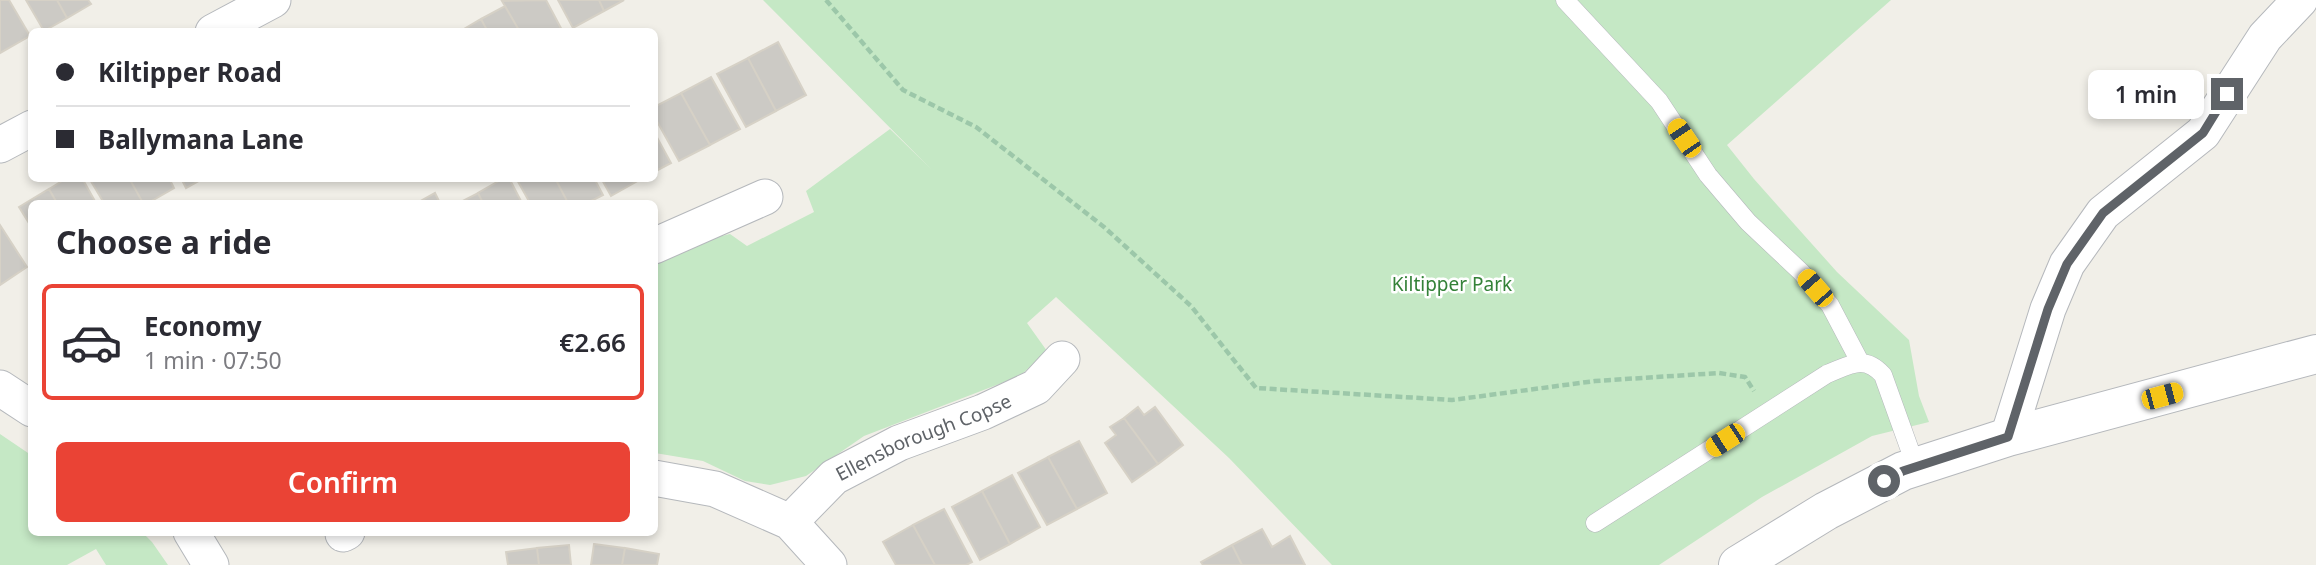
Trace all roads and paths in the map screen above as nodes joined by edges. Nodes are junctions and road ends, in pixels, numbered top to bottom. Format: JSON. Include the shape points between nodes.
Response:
{"nodes":[{"id":1,"x":273,"y":0,"type":"edge"},
{"id":2,"x":826,"y":0,"type":"edge"},
{"id":3,"x":1565,"y":0,"type":"edge"},
{"id":4,"x":2300,"y":0,"type":"edge"},
{"id":5,"x":220,"y":28,"type":"edge"},
{"id":6,"x":28,"y":130,"type":"edge"},
{"id":7,"x":0,"y":145,"type":"edge"},
{"id":8,"x":765,"y":197,"type":"dead end"},
{"id":9,"x":658,"y":244,"type":"edge"},
{"id":10,"x":2316,"y":355,"type":"edge"},
{"id":11,"x":1062,"y":359,"type":"dead end"},
{"id":12,"x":1860,"y":362,"type":"junction"},
{"id":13,"x":0,"y":388,"type":"edge"},
{"id":14,"x":28,"y":406,"type":"edge"},
{"id":15,"x":1768,"y":412,"type":"junction"},
{"id":16,"x":2008,"y":437,"type":"junction"},
{"id":17,"x":1916,"y":467,"type":"junction"},
{"id":18,"x":658,"y":479,"type":"edge"},
{"id":19,"x":790,"y":522,"type":"junction"},
{"id":20,"x":1595,"y":523,"type":"dead end"},
{"id":21,"x":193,"y":536,"type":"edge"},
{"id":22,"x":211,"y":565,"type":"edge"},
{"id":23,"x":829,"y":565,"type":"edge"},
{"id":24,"x":1738,"y":565,"type":"edge"}],
"edges":[{"from":1,"to":5,"type":"street"},
{"from":2,"to":15,"type":"path","via":[[904,90],[976,127],[1104,227],[1191,306],[1256,388],[1452,400],[1595,381],[1719,373],[1745,377]]},
{"from":3,"to":12,"type":"lane","via":[[1659,101],[1708,175],[1748,222],[1830,305]]},
{"from":4,"to":16,"type":"street","via":[[2264,37],[2203,133],[2103,213],[2067,264]]},
{"from":6,"to":7,"type":"street"},
{"from":8,"to":9,"type":"street"},
{"from":10,"to":16,"type":"street"},
{"from":11,"to":19,"type":"street","name":"Ellensborough Copse","via":[[1036,387],[899,443],[834,477]]},
{"from":12,"to":15,"type":"lane","via":[[1828,374]]},
{"from":12,"to":17,"type":"lane","via":[[1876,367],[1883,375]]},
{"from":13,"to":14,"type":"street"},
{"from":15,"to":20,"type":"lane"},
{"from":16,"to":17,"type":"street"},
{"from":17,"to":24,"type":"street","via":[[1826,511]]},
{"from":18,"to":19,"type":"street","via":[[715,489]]},
{"from":19,"to":23,"type":"street"},
{"from":21,"to":22,"type":"street"}]}
